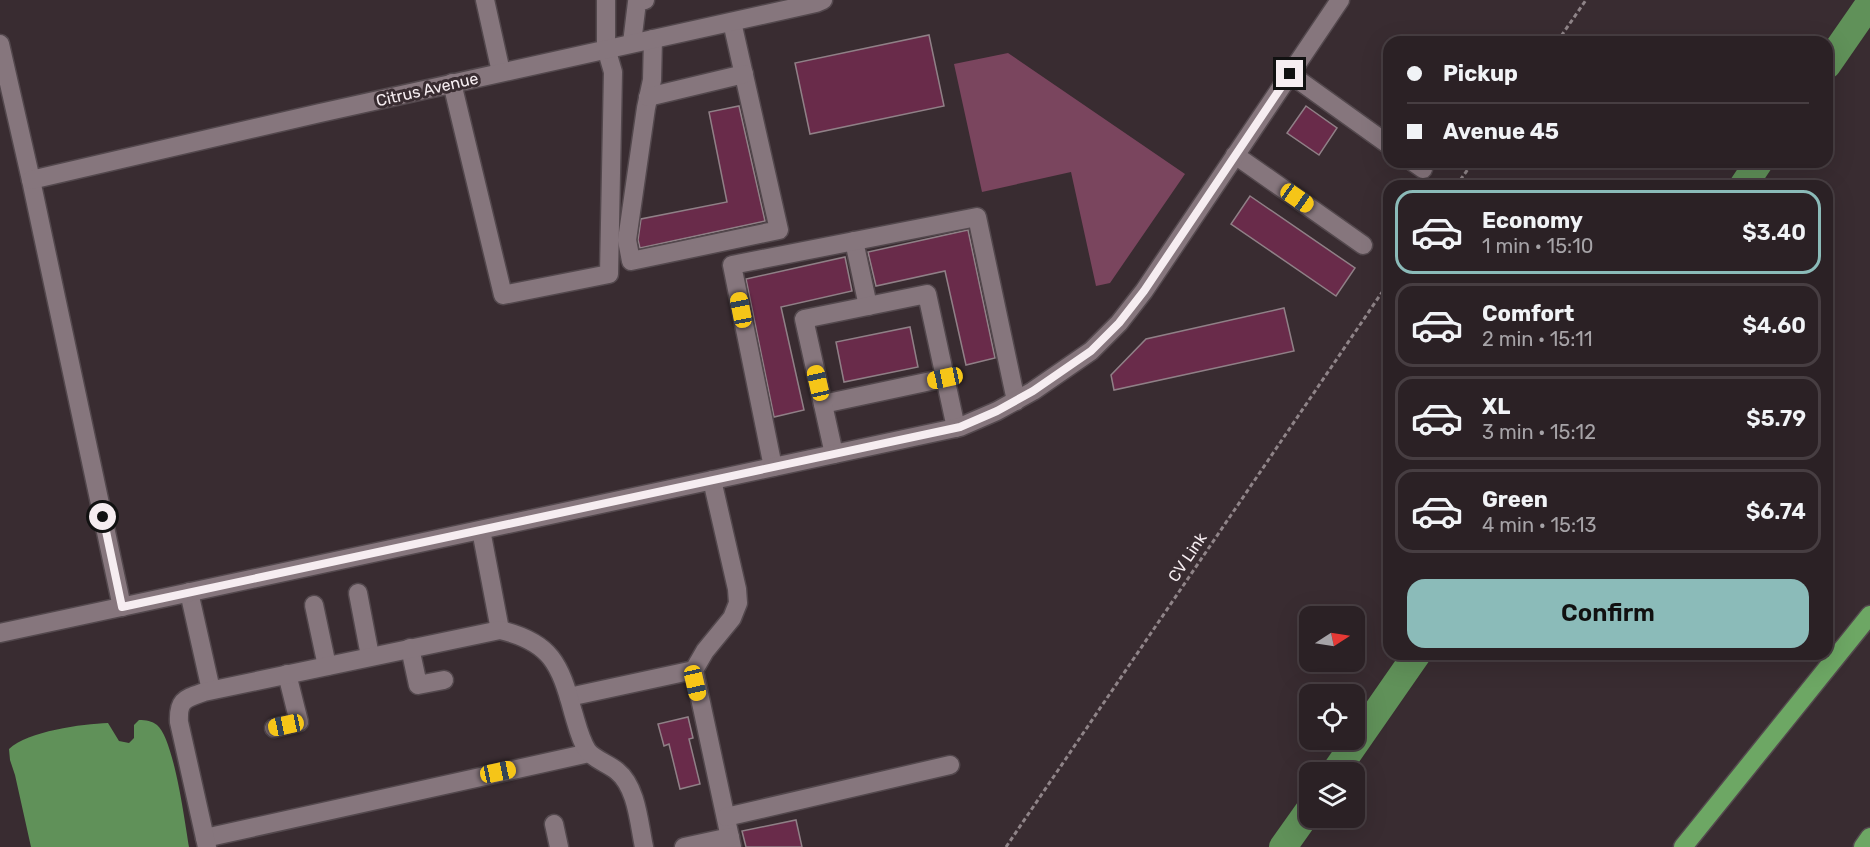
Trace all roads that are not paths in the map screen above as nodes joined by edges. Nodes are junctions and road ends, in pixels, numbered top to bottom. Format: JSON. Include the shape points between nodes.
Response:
{"nodes":[{"id":1,"x":485,"y":0,"type":"edge"},
{"id":2,"x":606,"y":0,"type":"edge"},
{"id":3,"x":645,"y":0,"type":"edge"},
{"id":4,"x":823,"y":0,"type":"edge"},
{"id":5,"x":1340,"y":0,"type":"edge"},
{"id":6,"x":732,"y":22,"type":"junction"},
{"id":7,"x":653,"y":39,"type":"junction"},
{"id":8,"x":632,"y":43,"type":"junction"},
{"id":9,"x":0,"y":44,"type":"edge"},
{"id":10,"x":606,"y":48,"type":"junction"},
{"id":11,"x":501,"y":72,"type":"junction"},
{"id":12,"x":744,"y":74,"type":"junction"},
{"id":13,"x":1290,"y":74,"type":"junction"},
{"id":14,"x":452,"y":83,"type":"junction"},
{"id":15,"x":648,"y":97,"type":"junction"},
{"id":16,"x":1383,"y":141,"type":"edge"},
{"id":17,"x":1235,"y":155,"type":"junction"},
{"id":18,"x":31,"y":180,"type":"junction"},
{"id":19,"x":854,"y":241,"type":"junction"},
{"id":20,"x":1364,"y":245,"type":"dead end"},
{"id":21,"x":868,"y":306,"type":"junction"},
{"id":22,"x":945,"y":378,"type":"junction"},
{"id":23,"x":1016,"y":401,"type":"junction"},
{"id":24,"x":823,"y":404,"type":"junction"},
{"id":25,"x":956,"y":428,"type":"junction"},
{"id":26,"x":834,"y":454,"type":"junction"},
{"id":27,"x":773,"y":467,"type":"junction"},
{"id":28,"x":712,"y":480,"type":"junction"},
{"id":29,"x":481,"y":530,"type":"junction"},
{"id":30,"x":189,"y":592,"type":"junction"},
{"id":31,"x":358,"y":592,"type":"dead end"},
{"id":32,"x":314,"y":605,"type":"dead end"},
{"id":33,"x":122,"y":607,"type":"junction"},
{"id":34,"x":1870,"y":615,"type":"edge"},
{"id":35,"x":500,"y":630,"type":"junction"},
{"id":36,"x":0,"y":633,"type":"edge"},
{"id":37,"x":410,"y":648,"type":"junction"},
{"id":38,"x":370,"y":656,"type":"junction"},
{"id":39,"x":327,"y":666,"type":"junction"},
{"id":40,"x":694,"y":670,"type":"junction"},
{"id":41,"x":287,"y":674,"type":"junction"},
{"id":42,"x":444,"y":680,"type":"dead end"},
{"id":43,"x":211,"y":690,"type":"junction"},
{"id":44,"x":569,"y":697,"type":"junction"},
{"id":45,"x":274,"y":728,"type":"dead end"},
{"id":46,"x":588,"y":753,"type":"junction"},
{"id":47,"x":950,"y":765,"type":"dead end"},
{"id":48,"x":726,"y":817,"type":"junction"},
{"id":49,"x":554,"y":824,"type":"dead end"},
{"id":50,"x":1870,"y":837,"type":"edge"},
{"id":51,"x":206,"y":842,"type":"edge"},
{"id":52,"x":731,"y":842,"type":"edge"},
{"id":53,"x":559,"y":847,"type":"edge"},
{"id":54,"x":644,"y":847,"type":"edge"},
{"id":55,"x":684,"y":847,"type":"edge"},
{"id":56,"x":1683,"y":847,"type":"edge"},
{"id":57,"x":1863,"y":847,"type":"edge"}],
"edges":[{"from":1,"to":11,"type":"street"},
{"from":2,"to":10,"type":"street"},
{"from":3,"to":8,"type":"street","via":[[637,2]]},
{"from":4,"to":6,"type":"street","name":"Citrus Avenue"},
{"from":5,"to":13,"type":"street"},
{"from":6,"to":7,"type":"street","name":"Citrus Avenue"},
{"from":6,"to":12,"type":"street"},
{"from":7,"to":8,"type":"street","name":"Citrus Avenue"},
{"from":7,"to":15,"type":"street"},
{"from":8,"to":10,"type":"street","name":"Citrus Avenue"},
{"from":9,"to":18,"type":"street"},
{"from":10,"to":11,"type":"street","name":"Citrus Avenue"},
{"from":10,"to":14,"type":"street","via":[[613,72],[609,274],[503,295]]},
{"from":11,"to":14,"type":"street","name":"Citrus Avenue"},
{"from":12,"to":15,"type":"street"},
{"from":12,"to":15,"type":"street","via":[[779,230],[631,261],[627,240]]},
{"from":13,"to":16,"type":"street"},
{"from":13,"to":17,"type":"street"},
{"from":14,"to":18,"type":"street","name":"Citrus Avenue"},
{"from":17,"to":20,"type":"street"},
{"from":17,"to":23,"type":"street","via":[[1119,323],[1091,351]]},
{"from":18,"to":33,"type":"street"},
{"from":19,"to":21,"type":"street"},
{"from":19,"to":23,"type":"street","via":[[977,217]]},
{"from":19,"to":27,"type":"street","via":[[732,265]]},
{"from":21,"to":22,"type":"street","via":[[927,294]]},
{"from":21,"to":24,"type":"street","via":[[804,320]]},
{"from":22,"to":24,"type":"street"},
{"from":22,"to":25,"type":"street"},
{"from":23,"to":25,"type":"street"},
{"from":24,"to":26,"type":"street"},
{"from":25,"to":26,"type":"street"},
{"from":26,"to":27,"type":"street"},
{"from":27,"to":28,"type":"street"},
{"from":28,"to":29,"type":"street"},
{"from":28,"to":40,"type":"street","via":[[738,603],[732,618]]},
{"from":29,"to":30,"type":"street"},
{"from":29,"to":35,"type":"street"},
{"from":30,"to":33,"type":"street"},
{"from":30,"to":43,"type":"street"},
{"from":31,"to":38,"type":"street"},
{"from":32,"to":39,"type":"street"},
{"from":33,"to":36,"type":"street"},
{"from":34,"to":56,"type":"highway"},
{"from":35,"to":37,"type":"street"},
{"from":35,"to":44,"type":"street","via":[[521,635],[551,657],[562,674]]},
{"from":37,"to":38,"type":"street"},
{"from":37,"to":42,"type":"street","via":[[418,685]]},
{"from":38,"to":39,"type":"street"},
{"from":39,"to":41,"type":"street"},
{"from":40,"to":44,"type":"street"},
{"from":40,"to":48,"type":"street"},
{"from":41,"to":43,"type":"street"},
{"from":41,"to":45,"type":"street","via":[[299,722]]},
{"from":43,"to":51,"type":"street","via":[[190,697],[179,709]]},
{"from":44,"to":46,"type":"street"},
{"from":46,"to":51,"type":"street"},
{"from":46,"to":54,"type":"street","via":[[620,773],[629,787]]},
{"from":47,"to":48,"type":"street"},
{"from":48,"to":52,"type":"street"},
{"from":49,"to":53,"type":"street"},
{"from":50,"to":57,"type":"highway"},
{"from":52,"to":55,"type":"street"}]}
